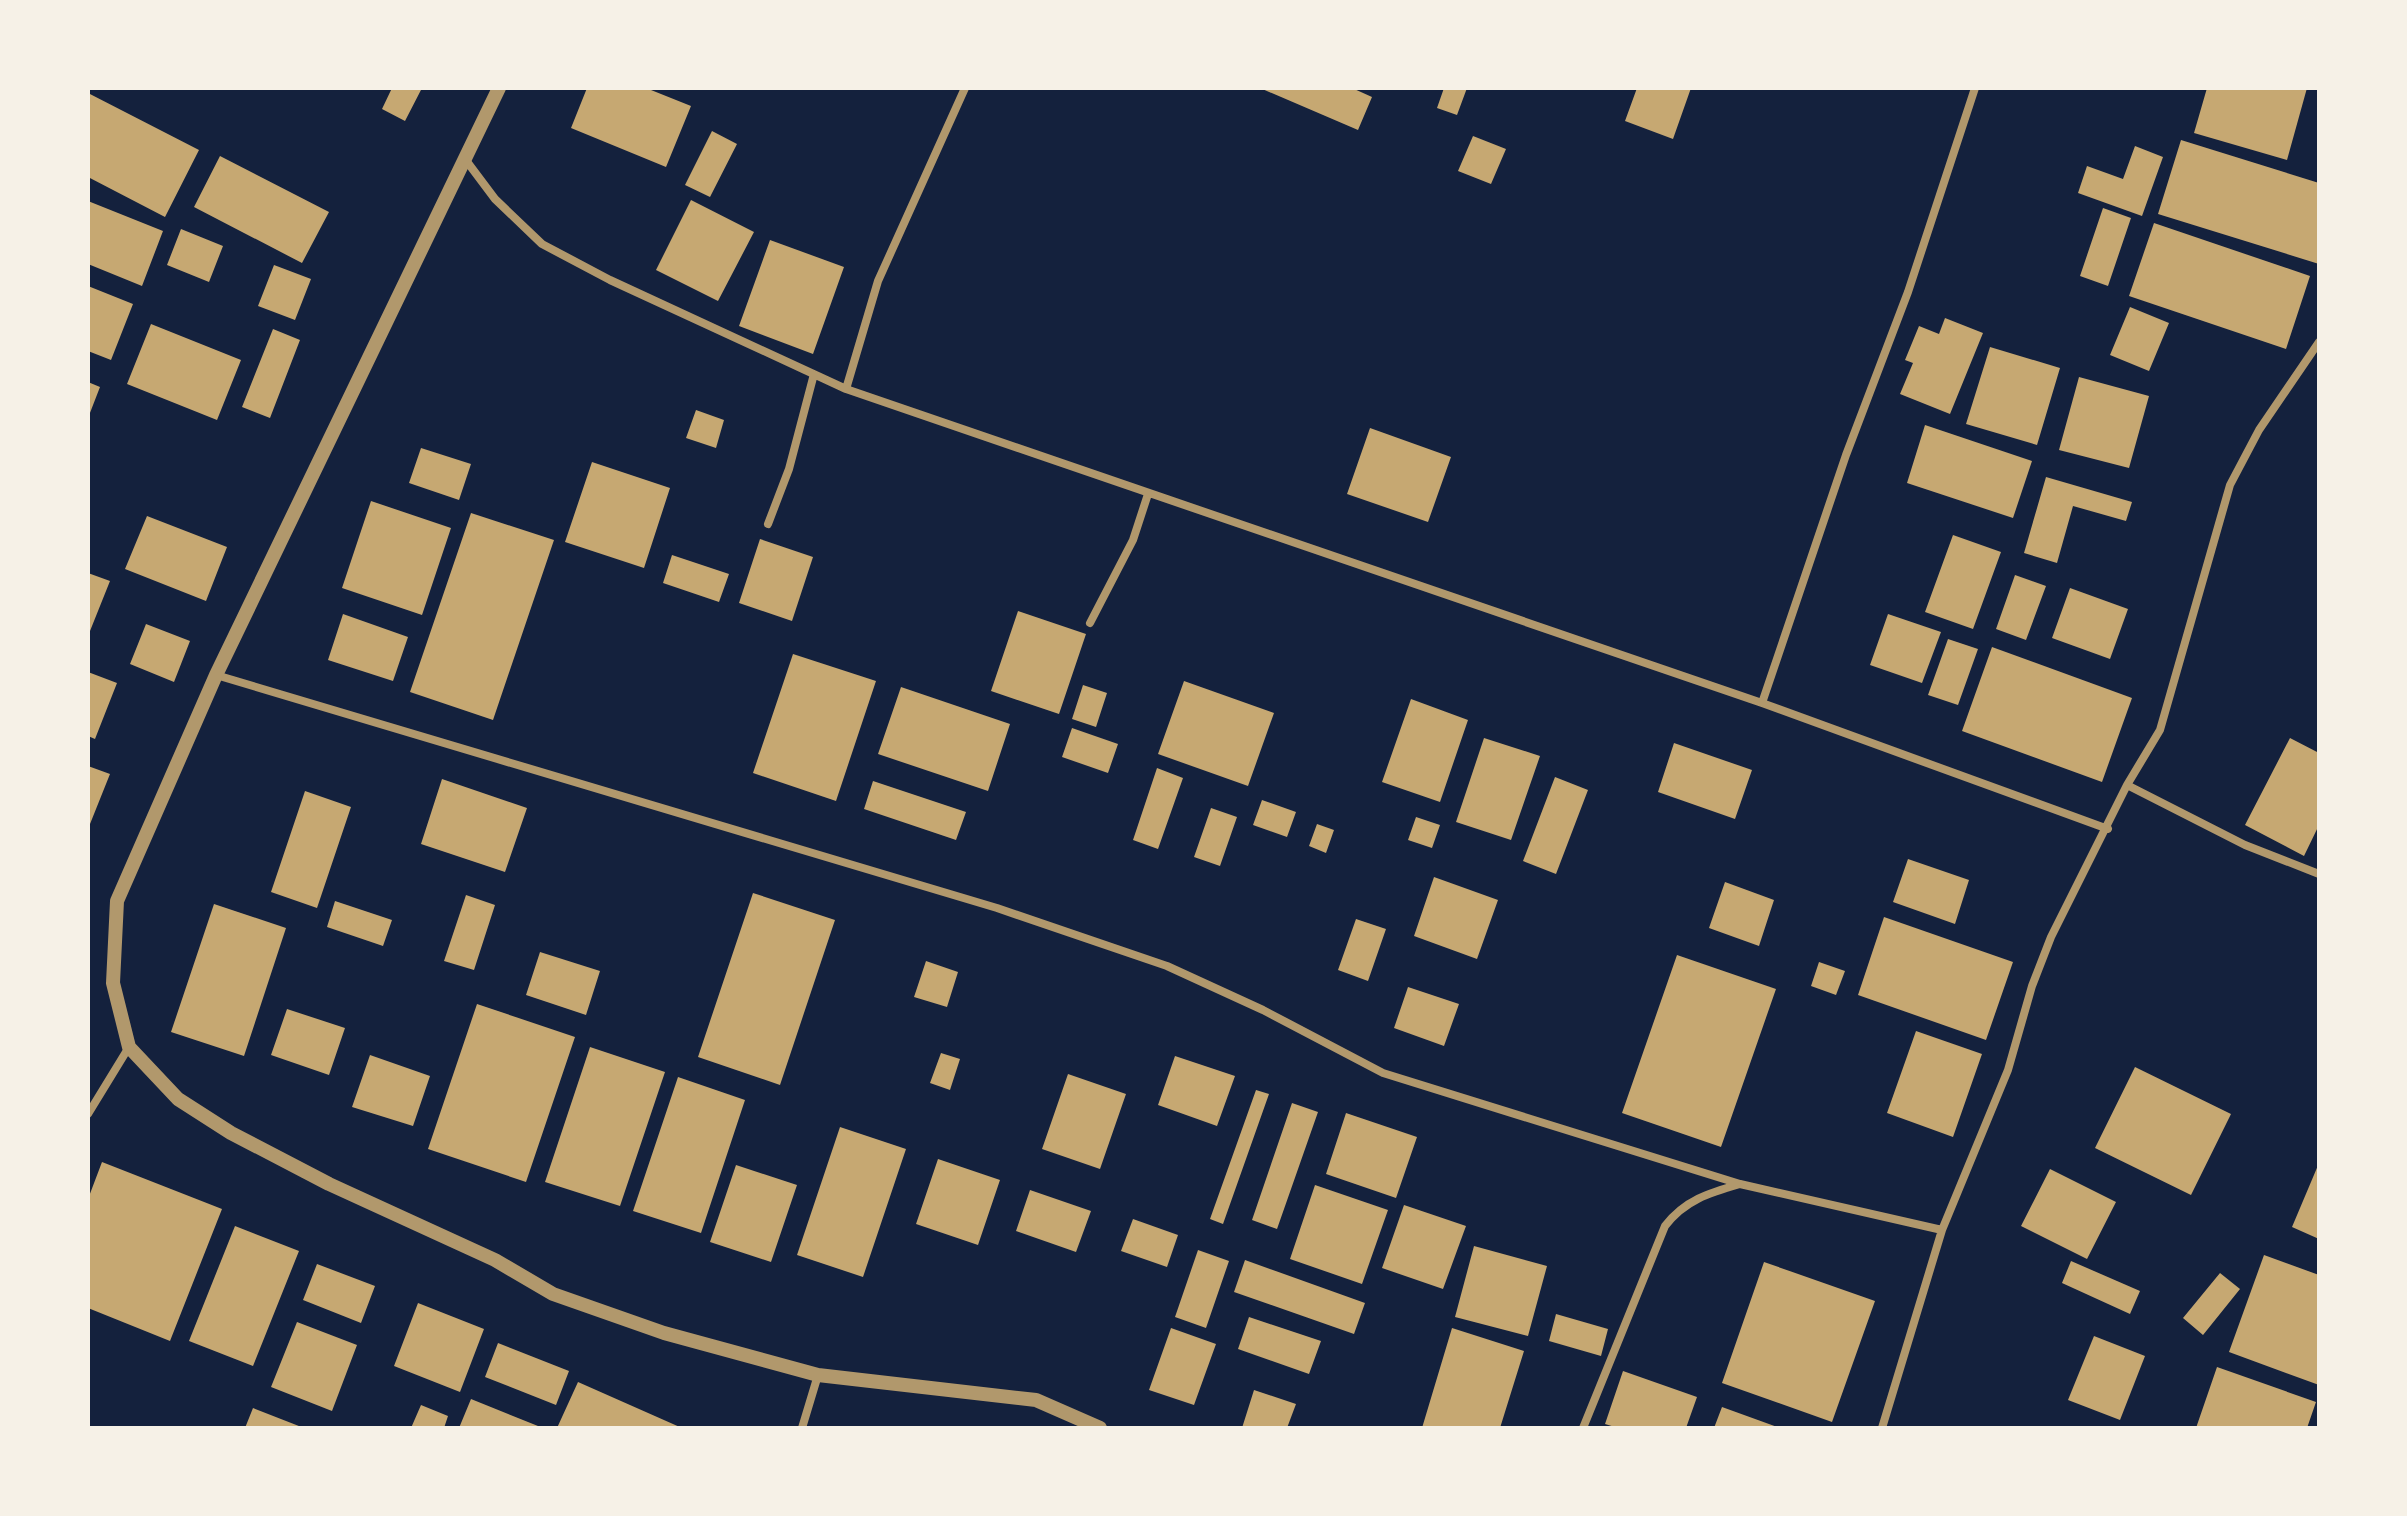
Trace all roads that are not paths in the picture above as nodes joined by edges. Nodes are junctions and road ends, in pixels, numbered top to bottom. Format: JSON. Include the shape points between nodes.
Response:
{"nodes":[{"id":1,"x":499,"y":88,"type":"edge"},
{"id":2,"x":965,"y":88,"type":"edge"},
{"id":3,"x":1975,"y":88,"type":"edge"},
{"id":4,"x":465,"y":159,"type":"junction"},
{"id":5,"x":2319,"y":342,"type":"edge"},
{"id":6,"x":814,"y":374,"type":"junction"},
{"id":7,"x":846,"y":389,"type":"junction"},
{"id":8,"x":1148,"y":494,"type":"junction"},
{"id":9,"x":768,"y":524,"type":"dead end"},
{"id":10,"x":1090,"y":623,"type":"dead end"},
{"id":11,"x":216,"y":675,"type":"junction"},
{"id":12,"x":1762,"y":703,"type":"junction"},
{"id":13,"x":2127,"y":785,"type":"junction"},
{"id":14,"x":2108,"y":829,"type":"junction"},
{"id":15,"x":2319,"y":874,"type":"edge"},
{"id":16,"x":129,"y":1047,"type":"junction"},
{"id":17,"x":88,"y":1114,"type":"edge"},
{"id":18,"x":1740,"y":1184,"type":"junction"},
{"id":19,"x":1942,"y":1230,"type":"junction"},
{"id":20,"x":818,"y":1375,"type":"junction"},
{"id":21,"x":802,"y":1428,"type":"edge"},
{"id":22,"x":1100,"y":1428,"type":"edge"},
{"id":23,"x":1583,"y":1428,"type":"edge"},
{"id":24,"x":1882,"y":1428,"type":"edge"}],
"edges":[{"from":1,"to":4,"type":"street"},
{"from":2,"to":7,"type":"street","via":[[878,281]]},
{"from":3,"to":12,"type":"street"},
{"from":4,"to":6,"type":"street","via":[[495,199],[542,244]]},
{"from":4,"to":11,"type":"street"},
{"from":5,"to":13,"type":"street","via":[[2259,430],[2230,485],[2160,730]]},
{"from":6,"to":7,"type":"street"},
{"from":6,"to":9,"type":"street"},
{"from":7,"to":8,"type":"street"},
{"from":8,"to":10,"type":"street","via":[[1133,540]]},
{"from":8,"to":12,"type":"street"},
{"from":11,"to":16,"type":"street","via":[[117,901],[113,983]]},
{"from":11,"to":18,"type":"street","via":[[997,908],[1167,966],[1383,1073]]},
{"from":12,"to":14,"type":"street"},
{"from":13,"to":14,"type":"street"},
{"from":13,"to":15,"type":"street","via":[[2245,845]]},
{"from":14,"to":19,"type":"street","via":[[2051,937],[2008,1070]]},
{"from":16,"to":17,"type":"street"},
{"from":16,"to":20,"type":"street","via":[[178,1099],[231,1133],[495,1260],[553,1294],[664,1333]]},
{"from":18,"to":19,"type":"street"},
{"from":18,"to":23,"type":"street","via":[[1699,1196],[1679,1208],[1665,1226]]},
{"from":19,"to":24,"type":"street"},
{"from":20,"to":21,"type":"street"},
{"from":20,"to":22,"type":"street","via":[[1036,1400]]}]}
